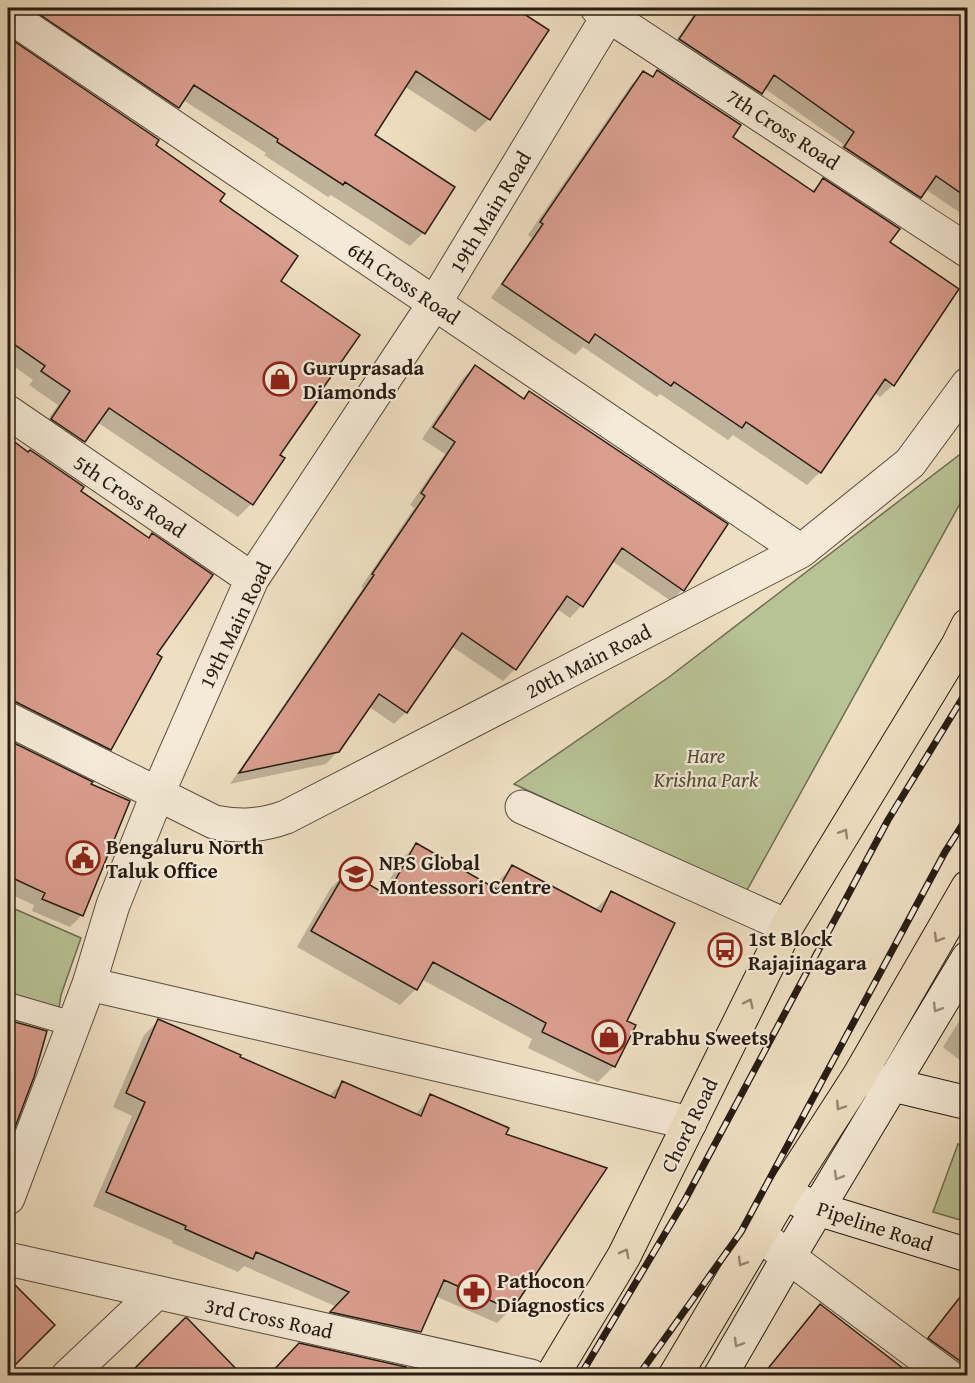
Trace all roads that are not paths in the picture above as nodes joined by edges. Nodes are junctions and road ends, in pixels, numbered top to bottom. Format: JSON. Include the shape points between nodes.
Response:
{"nodes":[{"id":1,"x":607,"y":10,"type":"edge"},
{"id":2,"x":8,"y":15,"type":"edge"},
{"id":3,"x":968,"y":251,"type":"edge"},
{"id":4,"x":434,"y":304,"type":"junction"},
{"id":5,"x":968,"y":384,"type":"edge"},
{"id":6,"x":8,"y":412,"type":"edge"},
{"id":7,"x":801,"y":551,"type":"junction"},
{"id":8,"x":252,"y":579,"type":"junction"},
{"id":9,"x":968,"y":625,"type":"edge"},
{"id":10,"x":8,"y":719,"type":"edge"},
{"id":11,"x":158,"y":793,"type":"junction"},
{"id":12,"x":522,"y":807,"type":"dead end"},
{"id":13,"x":968,"y":887,"type":"edge"},
{"id":14,"x":787,"y":926,"type":"junction"},
{"id":15,"x":968,"y":958,"type":"edge"},
{"id":16,"x":88,"y":984,"type":"junction"},
{"id":17,"x":8,"y":1005,"type":"edge"},
{"id":18,"x":73,"y":1024,"type":"junction"},
{"id":19,"x":859,"y":1077,"type":"junction"},
{"id":20,"x":892,"y":1084,"type":"junction"},
{"id":21,"x":968,"y":1103,"type":"edge"},
{"id":22,"x":690,"y":1123,"type":"junction"},
{"id":23,"x":783,"y":1194,"type":"junction"},
{"id":24,"x":8,"y":1198,"type":"edge"},
{"id":25,"x":818,"y":1209,"type":"junction"},
{"id":26,"x":758,"y":1234,"type":"junction"},
{"id":27,"x":968,"y":1255,"type":"edge"},
{"id":28,"x":788,"y":1258,"type":"junction"},
{"id":29,"x":8,"y":1259,"type":"edge"},
{"id":30,"x":156,"y":1293,"type":"junction"},
{"id":31,"x":68,"y":1376,"type":"edge"},
{"id":32,"x":531,"y":1376,"type":"edge"},
{"id":33,"x":552,"y":1376,"type":"edge"},
{"id":34,"x":675,"y":1376,"type":"edge"},
{"id":35,"x":720,"y":1376,"type":"edge"},
{"id":36,"x":948,"y":1376,"type":"edge"}],
"edges":[{"from":1,"to":3,"type":"street","name":"7th Cross Road"},
{"from":1,"to":4,"type":"street","name":"19th Main Road"},
{"from":2,"to":4,"type":"street","name":"6th Cross Road"},
{"from":4,"to":7,"type":"street","name":"6th Cross Road"},
{"from":4,"to":8,"type":"street","name":"19th Main Road"},
{"from":5,"to":7,"type":"street","name":"20th Main Road","via":[[910,463]]},
{"from":6,"to":8,"type":"street","name":"5th Cross Road"},
{"from":7,"to":11,"type":"street","name":"20th Main Road","via":[[286,817],[235,826],[214,822]]},
{"from":8,"to":11,"type":"street","name":"19th Main Road"},
{"from":14,"to":9,"type":"main road","name":"Chord Road","one_way":true},
{"from":10,"to":11,"type":"street","name":"20th Main Road"},
{"from":11,"to":16,"type":"street","name":"19th Main Road","via":[[113,904]]},
{"from":12,"to":14,"type":"street"},
{"from":13,"to":19,"type":"main road","one_way":true},
{"from":22,"to":14,"type":"main road","name":"Chord Road","one_way":true},
{"from":15,"to":20,"type":"street","one_way":true},
{"from":16,"to":18,"type":"street","name":"19th Main Road"},
{"from":16,"to":22,"type":"street"},
{"from":17,"to":18,"type":"lane"},
{"from":18,"to":24,"type":"street","name":"19th Main Road"},
{"from":19,"to":20,"type":"street"},
{"from":19,"to":23,"type":"main road","one_way":true},
{"from":20,"to":21,"type":"street"},
{"from":20,"to":25,"type":"street","one_way":true},
{"from":33,"to":22,"type":"main road","name":"Chord Road","one_way":true,"via":[[624,1256]]},
{"from":23,"to":25,"type":"street","name":"Pipeline Road"},
{"from":23,"to":26,"type":"main road"},
{"from":25,"to":27,"type":"street","name":"Pipeline Road"},
{"from":25,"to":28,"type":"street"},
{"from":26,"to":28,"type":"street"},
{"from":26,"to":34,"type":"main road","one_way":true},
{"from":28,"to":35,"type":"street","one_way":true},
{"from":28,"to":36,"type":"street"},
{"from":29,"to":30,"type":"street","name":"3rd Cross Road"},
{"from":30,"to":31,"type":"street"},
{"from":30,"to":32,"type":"street","name":"3rd Cross Road"}]}
